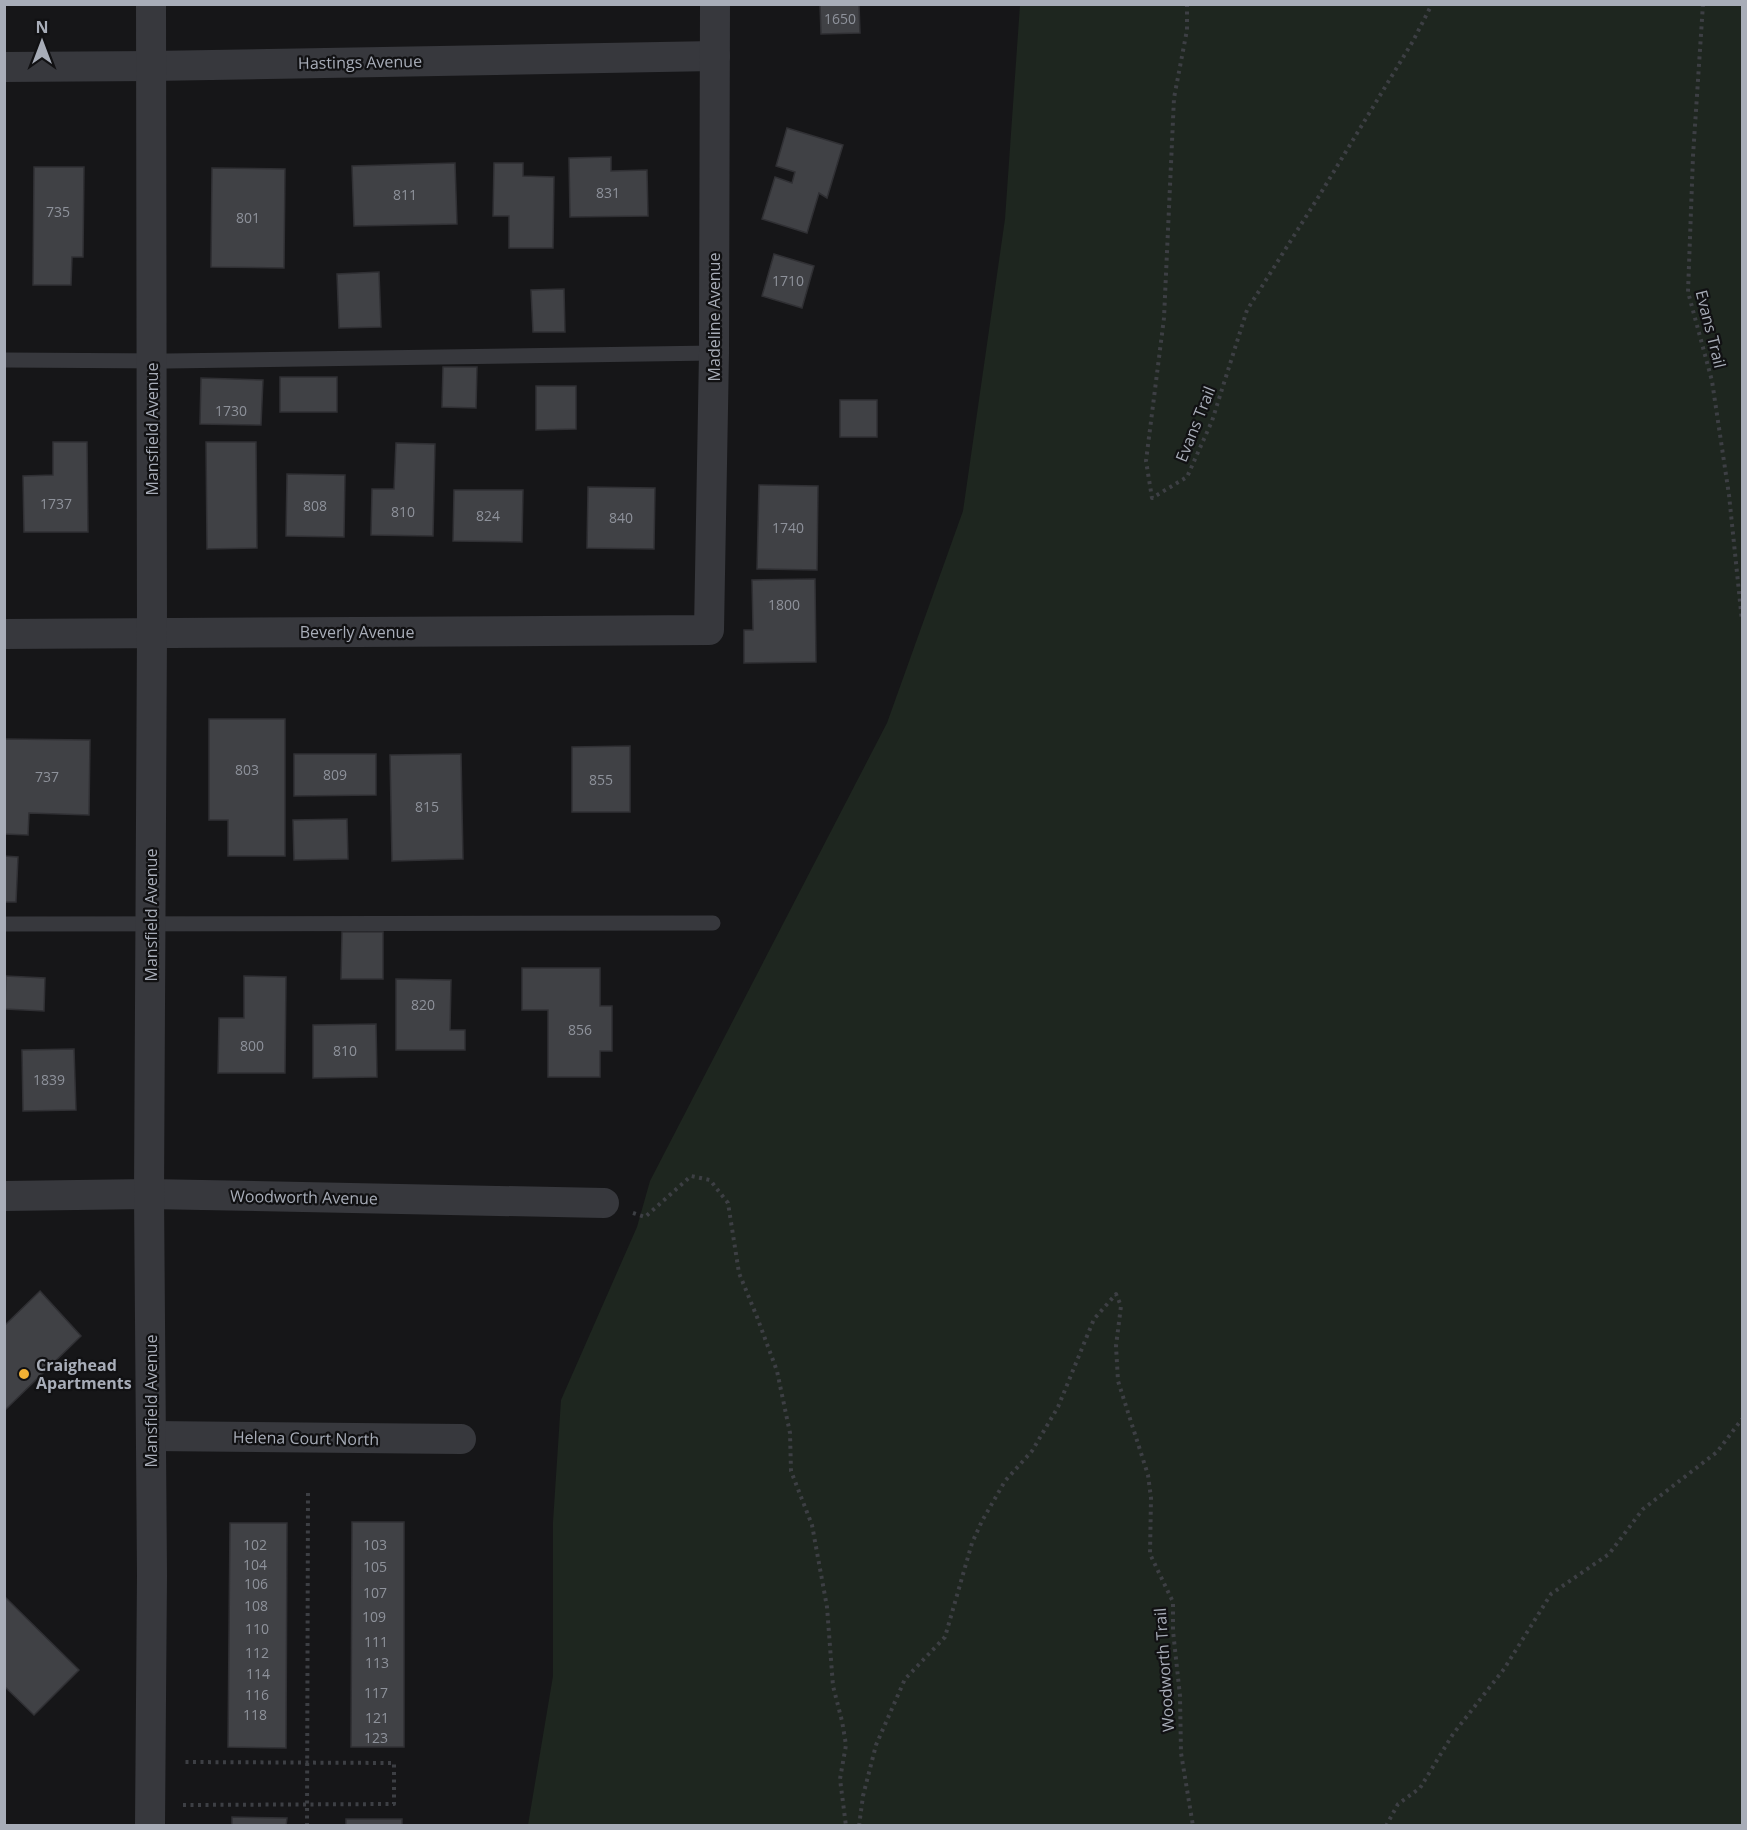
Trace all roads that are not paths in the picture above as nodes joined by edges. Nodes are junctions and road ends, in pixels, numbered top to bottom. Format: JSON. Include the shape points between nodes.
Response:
{"nodes":[{"id":1,"x":151,"y":4,"type":"edge"},
{"id":2,"x":715,"y":4,"type":"edge"},
{"id":3,"x":715,"y":56,"type":"junction"},
{"id":4,"x":152,"y":66,"type":"junction"},
{"id":5,"x":4,"y":67,"type":"edge"},
{"id":6,"x":714,"y":352,"type":"junction"},
{"id":7,"x":4,"y":360,"type":"edge"},
{"id":8,"x":152,"y":361,"type":"junction"},
{"id":9,"x":709,"y":630,"type":"joint"},
{"id":10,"x":152,"y":633,"type":"junction"},
{"id":11,"x":4,"y":634,"type":"edge"},
{"id":12,"x":713,"y":922,"type":"dead end"},
{"id":13,"x":4,"y":924,"type":"edge"},
{"id":14,"x":151,"y":925,"type":"junction"},
{"id":15,"x":149,"y":1194,"type":"junction"},
{"id":16,"x":4,"y":1196,"type":"edge"},
{"id":17,"x":604,"y":1203,"type":"road end"},
{"id":18,"x":151,"y":1436,"type":"junction"},
{"id":19,"x":461,"y":1439,"type":"dead end"},
{"id":20,"x":150,"y":1826,"type":"edge"}],
"edges":[{"from":1,"to":4,"type":"street","name":"Mansfield Avenue"},
{"from":2,"to":3,"type":"street","name":"Madeline Avenue"},
{"from":3,"to":4,"type":"street","name":"Hastings Avenue"},
{"from":3,"to":6,"type":"street","name":"Madeline Avenue"},
{"from":4,"to":5,"type":"street","name":"Hastings Avenue"},
{"from":4,"to":8,"type":"street","name":"Mansfield Avenue"},
{"from":6,"to":8,"type":"lane"},
{"from":6,"to":9,"type":"street","name":"Madeline Avenue"},
{"from":7,"to":8,"type":"lane"},
{"from":8,"to":10,"type":"street","name":"Mansfield Avenue"},
{"from":9,"to":10,"type":"street","name":"Beverly Avenue"},
{"from":10,"to":11,"type":"street","name":"Beverly Avenue"},
{"from":10,"to":14,"type":"street","name":"Mansfield Avenue"},
{"from":12,"to":14,"type":"lane"},
{"from":13,"to":14,"type":"lane"},
{"from":14,"to":15,"type":"street","name":"Mansfield Avenue"},
{"from":15,"to":16,"type":"street","name":"Woodworth Avenue"},
{"from":15,"to":17,"type":"street","name":"Woodworth Avenue"},
{"from":15,"to":18,"type":"street","name":"Mansfield Avenue"},
{"from":18,"to":19,"type":"street","name":"Helena Court North"},
{"from":18,"to":20,"type":"street","name":"Mansfield Avenue"}]}
